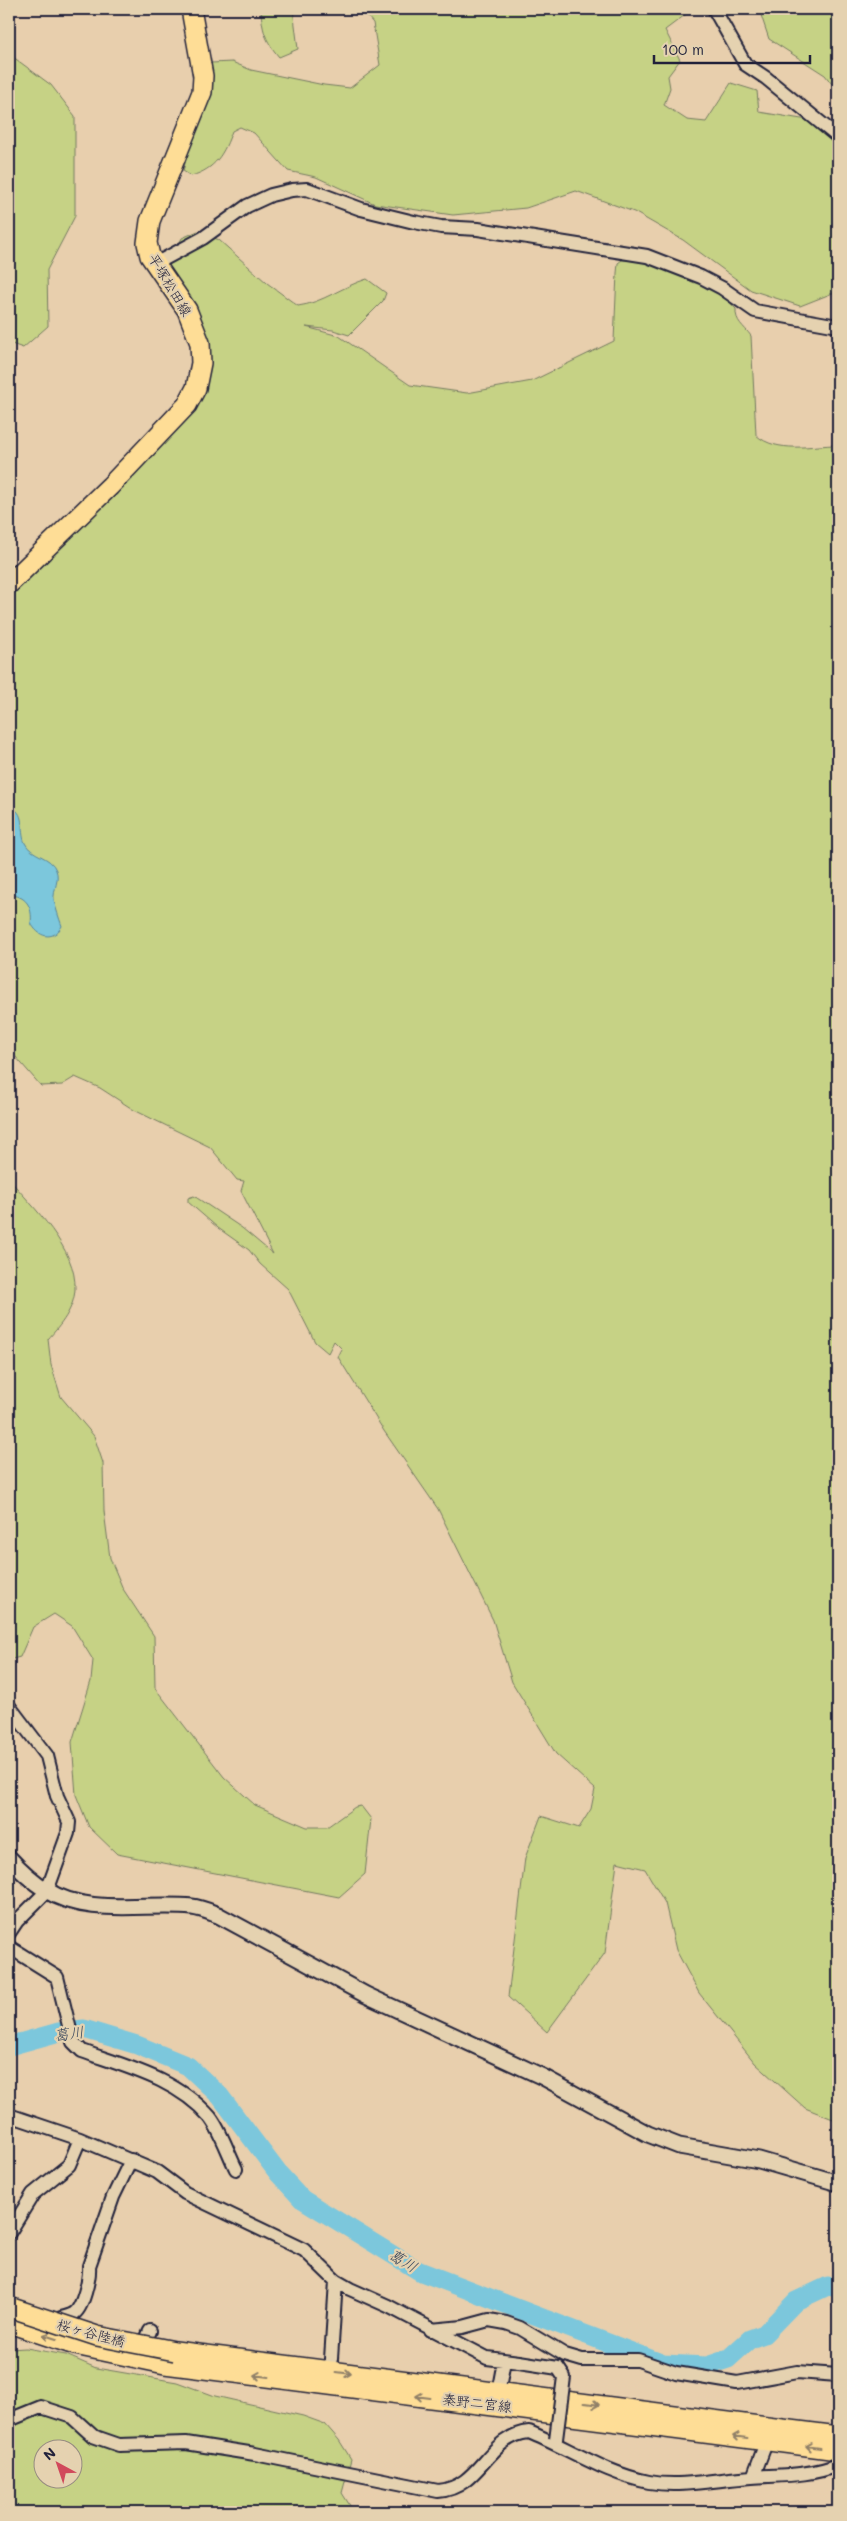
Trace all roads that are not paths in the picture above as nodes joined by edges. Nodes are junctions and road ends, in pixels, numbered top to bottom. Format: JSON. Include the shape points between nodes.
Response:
{"nodes":[{"id":1,"x":191,"y":9,"type":"edge"},
{"id":2,"x":714,"y":9,"type":"edge"},
{"id":3,"x":838,"y":136,"type":"edge"},
{"id":4,"x":155,"y":264,"type":"junction"},
{"id":5,"x":838,"y":326,"type":"edge"},
{"id":6,"x":9,"y":584,"type":"edge"},
{"id":7,"x":9,"y":1706,"type":"edge"},
{"id":8,"x":9,"y":1858,"type":"edge"},
{"id":9,"x":47,"y":1891,"type":"junction"},
{"id":10,"x":9,"y":1933,"type":"edge"},
{"id":11,"x":9,"y":1947,"type":"edge"},
{"id":12,"x":9,"y":2115,"type":"edge"},
{"id":13,"x":80,"y":2139,"type":"junction"},
{"id":14,"x":131,"y":2160,"type":"junction"},
{"id":15,"x":236,"y":2169,"type":"dead end"},
{"id":16,"x":838,"y":2184,"type":"edge"},
{"id":17,"x":9,"y":2233,"type":"edge"},
{"id":18,"x":336,"y":2281,"type":"junction"},
{"id":19,"x":9,"y":2307,"type":"edge"},
{"id":20,"x":9,"y":2323,"type":"edge"},
{"id":21,"x":431,"y":2330,"type":"junction"},
{"id":22,"x":150,"y":2331,"type":"dead end"},
{"id":23,"x":170,"y":2358,"type":"junction"},
{"id":24,"x":331,"y":2359,"type":"dead end"},
{"id":25,"x":504,"y":2361,"type":"junction"},
{"id":26,"x":838,"y":2376,"type":"edge"},
{"id":27,"x":498,"y":2392,"type":"junction"},
{"id":28,"x":9,"y":2420,"type":"edge"},
{"id":29,"x":769,"y":2434,"type":"junction"},
{"id":30,"x":838,"y":2436,"type":"edge"},
{"id":31,"x":790,"y":2437,"type":"junction"},
{"id":32,"x":556,"y":2441,"type":"junction"},
{"id":33,"x":838,"y":2450,"type":"edge"},
{"id":34,"x":838,"y":2465,"type":"edge"},
{"id":35,"x":753,"y":2477,"type":"junction"}],
"edges":[{"from":1,"to":4,"type":"main road","name":"平塚松田線","via":[[203,76],[202,92],[150,221],[147,243]]},
{"from":2,"to":3,"type":"street","via":[[745,64]]},
{"from":4,"to":5,"type":"street","via":[[203,238],[247,206],[271,195],[307,189],[361,209],[414,222],[647,256],[701,277],[755,311]]},
{"from":4,"to":6,"type":"main road","name":"平塚松田線","via":[[187,310],[200,343],[201,363],[196,388],[181,412]]},
{"from":7,"to":9,"type":"street","via":[[48,1756],[57,1796],[68,1822],[68,1833]]},
{"from":8,"to":9,"type":"street","via":[[28,1878]]},
{"from":9,"to":10,"type":"street"},
{"from":9,"to":16,"type":"street","via":[[85,1904],[194,1907],[218,1915],[366,1995],[543,2077],[648,2134],[679,2146],[759,2160]]},
{"from":11,"to":15,"type":"street","via":[[57,1978],[73,2038],[82,2051],[156,2077],[176,2089],[210,2117]]},
{"from":12,"to":13,"type":"street"},
{"from":13,"to":14,"type":"street"},
{"from":13,"to":17,"type":"street","via":[[69,2165],[33,2194]]},
{"from":14,"to":18,"type":"street","via":[[157,2172],[185,2193],[304,2250]]},
{"from":14,"to":22,"type":"street","via":[[113,2197],[79,2309],[61,2318],[60,2322],[73,2336],[140,2352]]},
{"from":18,"to":21,"type":"street"},
{"from":18,"to":24,"type":"street"},
{"from":19,"to":23,"type":"main road","name":"桜ヶ谷陸橋","bridge":true},
{"from":23,"to":20,"type":"main road","name":"桜ヶ谷陸橋","one_way":true,"via":[[75,2345]]},
{"from":21,"to":25,"type":"street","via":[[487,2358]]},
{"from":21,"to":26,"type":"street","via":[[489,2320],[520,2328],[565,2355],[582,2360],[638,2360],[676,2373],[738,2383],[797,2372]]},
{"from":23,"to":27,"type":"main road","name":"秦野二宮線","one_way":true},
{"from":29,"to":23,"type":"main road","name":"秦野二宮線","one_way":true},
{"from":25,"to":27,"type":"street"},
{"from":25,"to":32,"type":"street","bridge":true,"via":[[558,2368],[564,2377]]},
{"from":27,"to":29,"type":"main road","name":"秦野二宮線","one_way":true},
{"from":28,"to":32,"type":"street","via":[[42,2407],[72,2417],[93,2436],[118,2445],[186,2443],[438,2491],[452,2490],[465,2482],[504,2441],[516,2433],[529,2432]]},
{"from":29,"to":31,"type":"main road","name":"秦野二宮線"},
{"from":29,"to":35,"type":"street"},
{"from":30,"to":31,"type":"main road"},
{"from":33,"to":31,"type":"main road","one_way":true},
{"from":32,"to":35,"type":"street","via":[[616,2472],[649,2482],[680,2484]]},
{"from":34,"to":35,"type":"street","via":[[820,2472]]}]}
